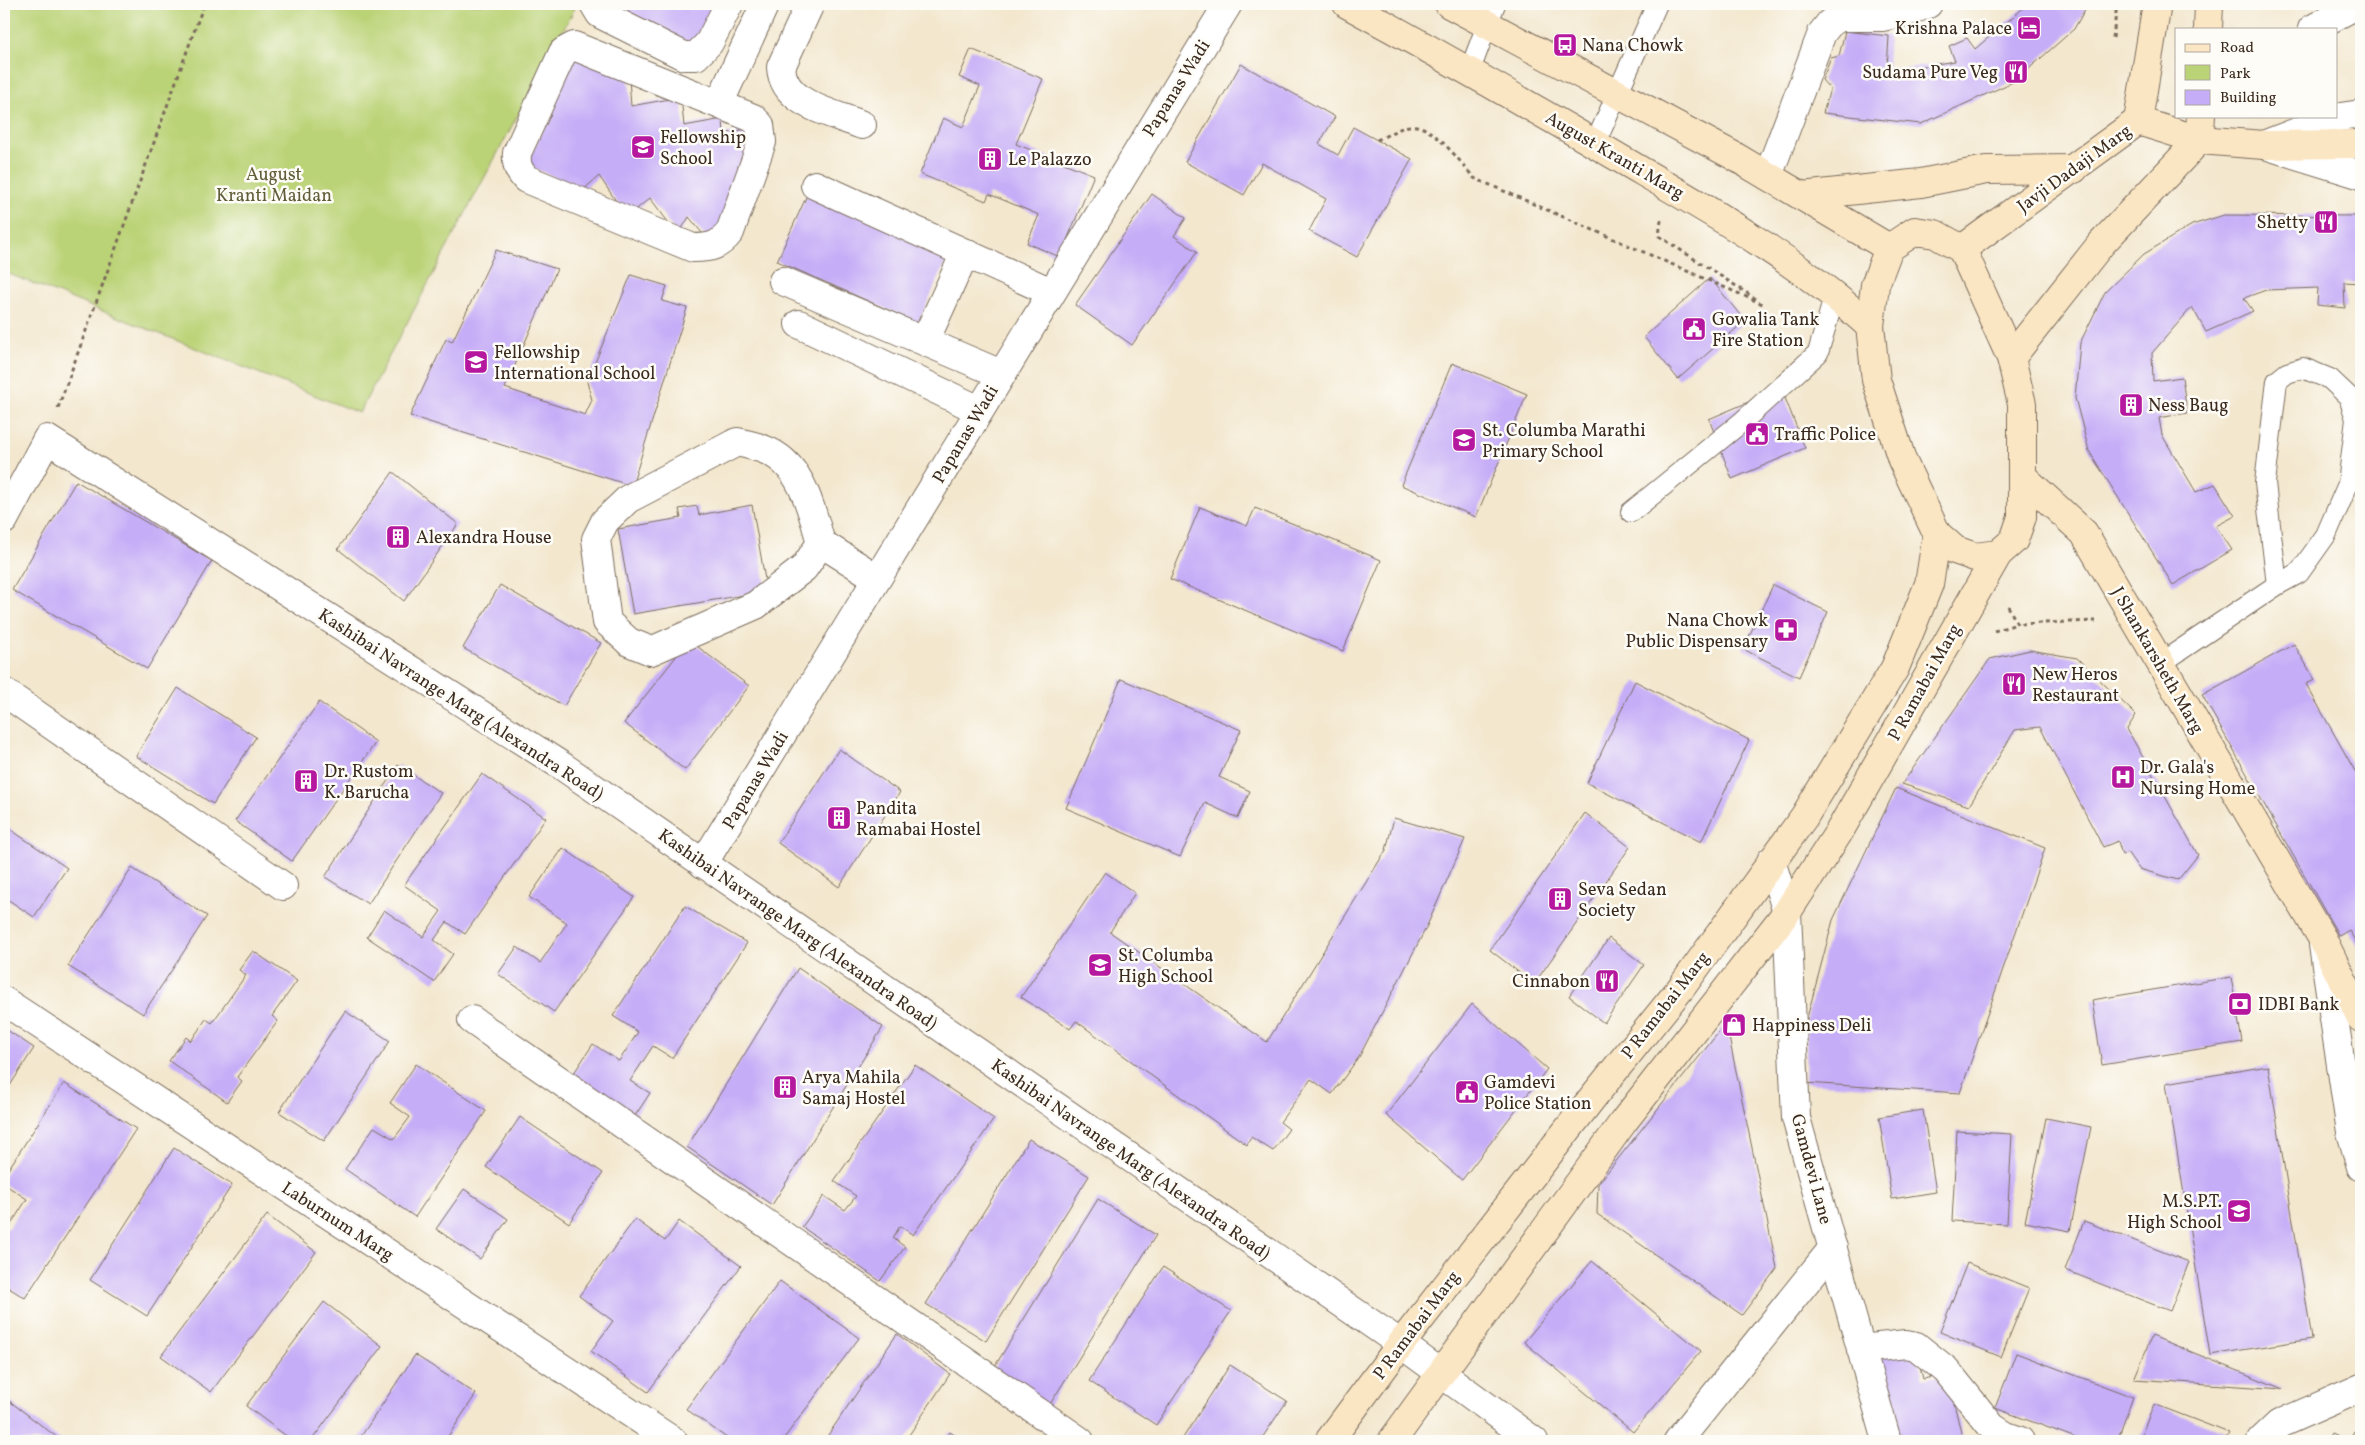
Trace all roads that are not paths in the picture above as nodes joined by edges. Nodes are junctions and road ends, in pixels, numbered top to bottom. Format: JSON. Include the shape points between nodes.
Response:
{"nodes":[{"id":1,"x":594,"y":4,"type":"edge"},
{"id":2,"x":729,"y":4,"type":"edge"},
{"id":3,"x":765,"y":4,"type":"edge"},
{"id":4,"x":810,"y":4,"type":"edge"},
{"id":5,"x":1228,"y":4,"type":"edge"},
{"id":6,"x":1347,"y":4,"type":"edge"},
{"id":7,"x":1449,"y":4,"type":"edge"},
{"id":8,"x":1657,"y":4,"type":"edge"},
{"id":9,"x":1928,"y":4,"type":"edge"},
{"id":10,"x":2157,"y":4,"type":"edge"},
{"id":11,"x":2209,"y":4,"type":"edge"},
{"id":12,"x":2358,"y":4,"type":"edge"},
{"id":13,"x":1492,"y":14,"type":"edge"},
{"id":14,"x":2208,"y":28,"type":"edge"},
{"id":15,"x":2314,"y":28,"type":"edge"},
{"id":16,"x":1470,"y":70,"type":"junction"},
{"id":17,"x":1619,"y":94,"type":"junction"},
{"id":18,"x":720,"y":104,"type":"junction"},
{"id":19,"x":2361,"y":114,"type":"edge"},
{"id":20,"x":2338,"y":117,"type":"edge"},
{"id":21,"x":2210,"y":118,"type":"edge"},
{"id":22,"x":2333,"y":118,"type":"edge"},
{"id":23,"x":2138,"y":121,"type":"junction"},
{"id":24,"x":862,"y":125,"type":"dead end"},
{"id":25,"x":2200,"y":128,"type":"edge"},
{"id":26,"x":1595,"y":144,"type":"junction"},
{"id":27,"x":2361,"y":144,"type":"edge"},
{"id":28,"x":2264,"y":145,"type":"junction"},
{"id":29,"x":2074,"y":169,"type":"junction"},
{"id":30,"x":2361,"y":175,"type":"edge"},
{"id":31,"x":1768,"y":176,"type":"junction"},
{"id":32,"x":815,"y":185,"type":"dead end"},
{"id":33,"x":1802,"y":196,"type":"junction"},
{"id":34,"x":1889,"y":248,"type":"junction"},
{"id":35,"x":1962,"y":249,"type":"junction"},
{"id":36,"x":965,"y":253,"type":"junction"},
{"id":37,"x":783,"y":281,"type":"dead end"},
{"id":38,"x":1051,"y":292,"type":"junction"},
{"id":39,"x":1835,"y":294,"type":"junction"},
{"id":40,"x":799,"y":324,"type":"dead end"},
{"id":41,"x":1870,"y":326,"type":"junction"},
{"id":42,"x":925,"y":341,"type":"junction"},
{"id":43,"x":2011,"y":358,"type":"junction"},
{"id":44,"x":1001,"y":374,"type":"junction"},
{"id":45,"x":979,"y":410,"type":"junction"},
{"id":46,"x":2022,"y":476,"type":"junction"},
{"id":47,"x":1631,"y":512,"type":"dead end"},
{"id":48,"x":4,"y":520,"type":"edge"},
{"id":49,"x":1937,"y":534,"type":"junction"},
{"id":50,"x":821,"y":543,"type":"junction"},
{"id":51,"x":1998,"y":554,"type":"junction"},
{"id":52,"x":877,"y":578,"type":"junction"},
{"id":53,"x":2277,"y":586,"type":"junction"},
{"id":54,"x":2161,"y":663,"type":"junction"},
{"id":55,"x":4,"y":692,"type":"edge"},
{"id":56,"x":1771,"y":860,"type":"junction"},
{"id":57,"x":703,"y":864,"type":"junction"},
{"id":58,"x":283,"y":886,"type":"dead end"},
{"id":59,"x":1787,"y":912,"type":"junction"},
{"id":60,"x":2322,"y":938,"type":"junction"},
{"id":61,"x":4,"y":1001,"type":"edge"},
{"id":62,"x":2361,"y":1018,"type":"edge"},
{"id":63,"x":472,"y":1020,"type":"dead end"},
{"id":64,"x":1593,"y":1097,"type":"junction"},
{"id":65,"x":1624,"y":1121,"type":"junction"},
{"id":66,"x":2361,"y":1168,"type":"edge"},
{"id":67,"x":1833,"y":1248,"type":"junction"},
{"id":68,"x":1401,"y":1344,"type":"junction"},
{"id":69,"x":1861,"y":1350,"type":"junction"},
{"id":70,"x":1440,"y":1375,"type":"junction"},
{"id":71,"x":2361,"y":1388,"type":"edge"},
{"id":72,"x":673,"y":1441,"type":"edge"},
{"id":73,"x":1080,"y":1441,"type":"edge"},
{"id":74,"x":1329,"y":1441,"type":"edge"},
{"id":75,"x":1392,"y":1441,"type":"edge"},
{"id":76,"x":1534,"y":1441,"type":"edge"},
{"id":77,"x":1678,"y":1441,"type":"edge"},
{"id":78,"x":1887,"y":1441,"type":"edge"},
{"id":79,"x":2020,"y":1441,"type":"edge"},
{"id":80,"x":2261,"y":1441,"type":"edge"}],
"edges":[{"from":1,"to":2,"type":"street","via":[[600,14],[684,56],[696,56],[709,43]]},
{"from":3,"to":18,"type":"street"},
{"from":4,"to":24,"type":"street","via":[[781,67],[781,77],[786,87],[800,100]]},
{"from":5,"to":38,"type":"street","name":"Papanas Wadi"},
{"from":6,"to":16,"type":"main road","name":"August Kranti Marg"},
{"from":7,"to":13,"type":"main road"},
{"from":8,"to":17,"type":"lane"},
{"from":9,"to":31,"type":"street","via":[[1882,17],[1840,17],[1830,23],[1822,33]]},
{"from":10,"to":23,"type":"main road","name":"Javji Dadaji Marg"},
{"from":11,"to":14,"type":"main road"},
{"from":12,"to":15,"type":"street"},
{"from":13,"to":16,"type":"lane"},
{"from":13,"to":17,"type":"main road"},
{"from":16,"to":26,"type":"main road","name":"August Kranti Marg"},
{"from":17,"to":26,"type":"lane"},
{"from":17,"to":31,"type":"main road"},
{"from":18,"to":18,"type":"street","via":[[754,118],[760,125],[762,142],[730,232],[722,242],[713,246],[693,248],[526,179],[518,170],[517,153],[563,52],[574,46]]},
{"from":19,"to":20,"type":"street"},
{"from":21,"to":25,"type":"street"},
{"from":22,"to":28,"type":"street"},
{"from":23,"to":25,"type":"main road"},
{"from":23,"to":29,"type":"main road","name":"Javji Dadaji Marg"},
{"from":25,"to":28,"type":"main road"},
{"from":25,"to":43,"type":"main road","via":[[2101,244]]},
{"from":26,"to":39,"type":"main road","name":"August Kranti Marg","via":[[1728,222]]},
{"from":27,"to":28,"type":"main road"},
{"from":28,"to":30,"type":"street"},
{"from":29,"to":33,"type":"main road","via":[[1986,170],[1913,184]]},
{"from":29,"to":35,"type":"main road","name":"Javji Dadaji Marg"},
{"from":31,"to":33,"type":"main road"},
{"from":32,"to":36,"type":"street"},
{"from":33,"to":34,"type":"main road"},
{"from":34,"to":35,"type":"main road","via":[[1915,230],[1935,234]]},
{"from":34,"to":41,"type":"main road","via":[[1875,285]]},
{"from":35,"to":43,"type":"main road","name":"P Ramabai Marg"},
{"from":36,"to":38,"type":"street"},
{"from":36,"to":42,"type":"street"},
{"from":37,"to":42,"type":"street"},
{"from":38,"to":44,"type":"street","name":"Papanas Wadi"},
{"from":39,"to":41,"type":"main road","name":"August Kranti Marg"},
{"from":39,"to":47,"type":"lane","via":[[1818,353],[1743,421]]},
{"from":40,"to":45,"type":"street"},
{"from":41,"to":49,"type":"main road","via":[[1876,380],[1902,460]]},
{"from":42,"to":44,"type":"street"},
{"from":43,"to":46,"type":"main road","name":"P Ramabai Marg","via":[[2022,404]]},
{"from":44,"to":45,"type":"street","name":"Papanas Wadi"},
{"from":45,"to":52,"type":"street","name":"Papanas Wadi"},
{"from":46,"to":51,"type":"main road","name":"P Ramabai Marg","via":[[2022,516],[2014,540]]},
{"from":46,"to":54,"type":"main road","name":"J Shankarsheth Marg","via":[[2084,533]]},
{"from":48,"to":57,"type":"street","name":"Kashibai Navrange Marg (Alexandra Road)","via":[[47,439],[562,766]]},
{"from":49,"to":51,"type":"main road","via":[[1955,550],[1975,557]]},
{"from":49,"to":56,"type":"main road","name":"P Ramabai Marg","via":[[1929,584],[1895,668],[1804,817]]},
{"from":50,"to":50,"type":"street","via":[[810,502],[799,478],[765,450],[737,442],[628,499],[605,521],[596,540],[607,622],[629,642],[651,651],[756,605],[804,568]]},
{"from":50,"to":52,"type":"street"},
{"from":51,"to":59,"type":"main road","name":"P Ramabai Marg","via":[[1839,832]]},
{"from":52,"to":57,"type":"street","name":"Papanas Wadi"},
{"from":53,"to":53,"type":"lane","via":[[2265,483],[2277,380],[2303,368],[2330,379],[2350,397],[2356,419],[2348,484],[2326,535],[2299,573]]},
{"from":53,"to":54,"type":"lane"},
{"from":54,"to":60,"type":"main road","name":"J Shankarsheth Marg"},
{"from":55,"to":58,"type":"street"},
{"from":56,"to":59,"type":"street","name":"Gamdevi Lane"},
{"from":56,"to":64,"type":"main road","name":"P Ramabai Marg","via":[[1681,988]]},
{"from":57,"to":68,"type":"street","name":"Kashibai Navrange Marg (Alexandra Road)"},
{"from":59,"to":65,"type":"main road","name":"P Ramabai Marg"},
{"from":59,"to":67,"type":"street","name":"Gamdevi Lane","via":[[1796,1118]]},
{"from":60,"to":62,"type":"main road","name":"J Shankarsheth Marg"},
{"from":60,"to":66,"type":"street","via":[[2351,1132]]},
{"from":61,"to":72,"type":"street","name":"Laburnum Marg"},
{"from":63,"to":73,"type":"street"},
{"from":64,"to":65,"type":"main road"},
{"from":64,"to":68,"type":"main road","name":"P Ramabai Marg"},
{"from":65,"to":70,"type":"main road","name":"P Ramabai Marg"},
{"from":67,"to":69,"type":"street","name":"Gamdevi Lane"},
{"from":67,"to":77,"type":"street"},
{"from":68,"to":70,"type":"street","name":"Kashibai Navrange Marg (Alexandra Road)"},
{"from":68,"to":74,"type":"main road","name":"P Ramabai Marg"},
{"from":69,"to":78,"type":"street","name":"Gamdevi Lane"},
{"from":69,"to":79,"type":"street","via":[[1906,1344],[1916,1346],[1946,1370],[1992,1427]]},
{"from":70,"to":75,"type":"main road","name":"P Ramabai Marg"},
{"from":70,"to":76,"type":"street","name":"Kashibai Navrange Marg (Alexandra Road)"},
{"from":71,"to":80,"type":"street","via":[[2279,1424]]}]}
